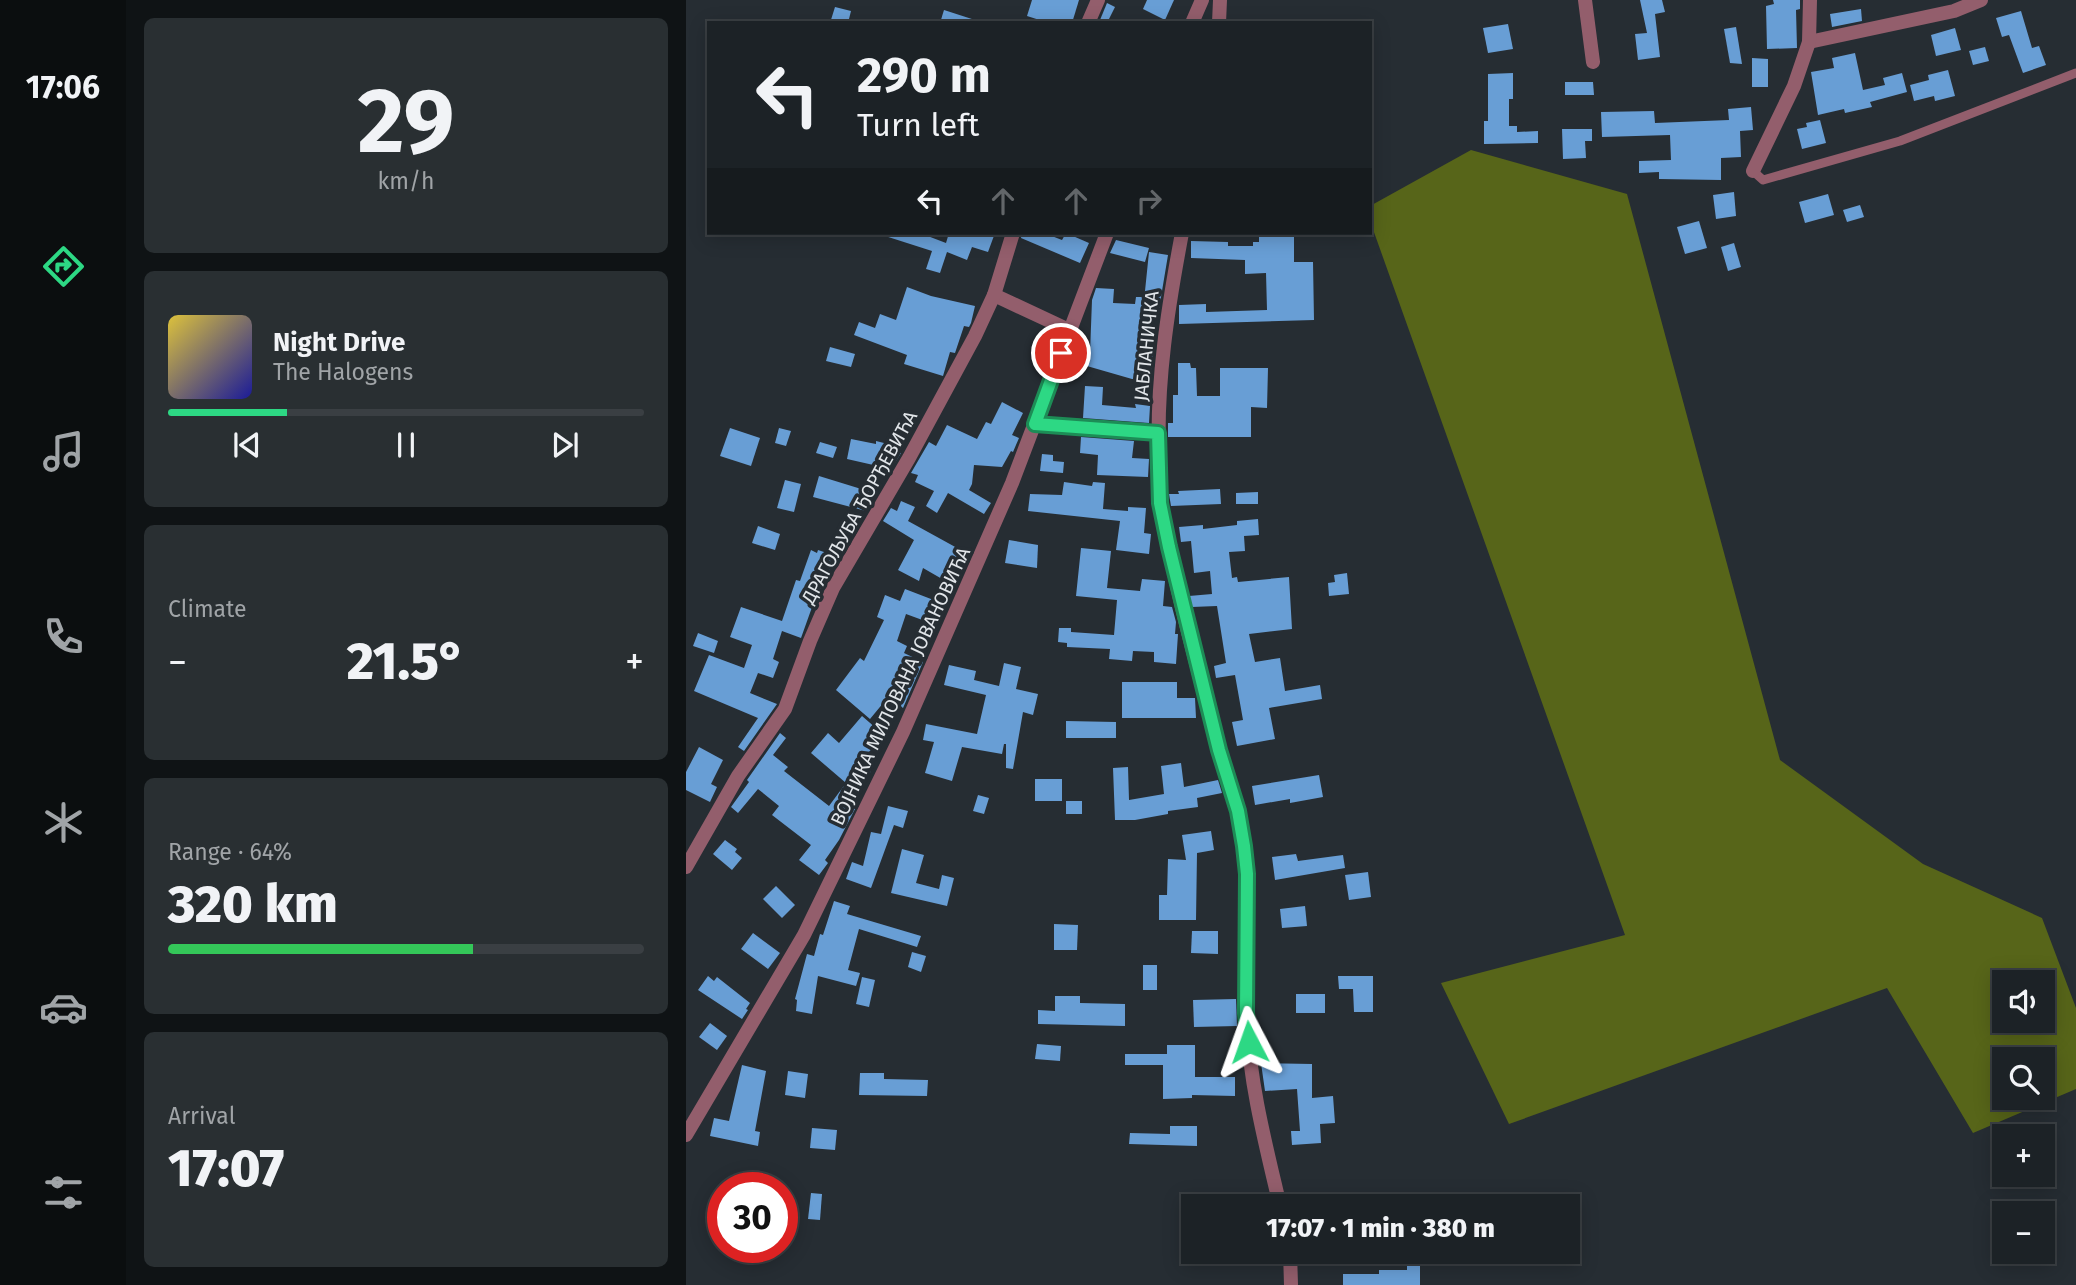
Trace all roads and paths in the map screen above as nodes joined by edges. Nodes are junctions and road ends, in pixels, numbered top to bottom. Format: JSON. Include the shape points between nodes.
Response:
{"nodes":[{"id":1,"x":1098,"y":0,"type":"edge"},
{"id":2,"x":1202,"y":0,"type":"edge"},
{"id":3,"x":1220,"y":0,"type":"edge"},
{"id":4,"x":1585,"y":0,"type":"edge"},
{"id":5,"x":1810,"y":0,"type":"edge"},
{"id":6,"x":1981,"y":0,"type":"edge"},
{"id":7,"x":1089,"y":21,"type":"edge"},
{"id":8,"x":1193,"y":21,"type":"edge"},
{"id":9,"x":1219,"y":21,"type":"edge"},
{"id":10,"x":1809,"y":43,"type":"junction"},
{"id":11,"x":1593,"y":62,"type":"dead end"},
{"id":12,"x":2076,"y":74,"type":"edge"},
{"id":13,"x":1753,"y":171,"type":"joint"},
{"id":14,"x":1012,"y":235,"type":"edge"},
{"id":15,"x":1106,"y":235,"type":"edge"},
{"id":16,"x":1182,"y":235,"type":"edge"},
{"id":17,"x":993,"y":295,"type":"junction"},
{"id":18,"x":1069,"y":330,"type":"junction"},
{"id":19,"x":1035,"y":424,"type":"junction"},
{"id":20,"x":1158,"y":433,"type":"junction"},
{"id":21,"x":686,"y":867,"type":"edge"},
{"id":22,"x":686,"y":1136,"type":"edge"},
{"id":23,"x":1277,"y":1194,"type":"edge"},
{"id":24,"x":1291,"y":1264,"type":"edge"},
{"id":25,"x":1292,"y":1285,"type":"edge"}],
"edges":[{"from":1,"to":7,"type":"street"},
{"from":2,"to":8,"type":"street"},
{"from":3,"to":9,"type":"street"},
{"from":4,"to":11,"type":"street"},
{"from":5,"to":10,"type":"street"},
{"from":6,"to":10,"type":"street"},
{"from":10,"to":13,"type":"street"},
{"from":12,"to":13,"type":"lane","via":[[1900,141],[1763,180]]},
{"from":14,"to":17,"type":"street","name":"ДРАГОЉУБА ЂОРЂЕВИЋА"},
{"from":15,"to":18,"type":"street","name":"ВОЈНИКА МИЛОВАНА ЈОВАНОВИЋА"},
{"from":16,"to":20,"type":"street","name":"ЈАБЛАНИЧКА","via":[[1161,364]]},
{"from":17,"to":18,"type":"street"},
{"from":17,"to":21,"type":"street","name":"ДРАГОЉУБА ЂОРЂЕВИЋА","via":[[909,458],[834,588],[785,709],[738,776]]},
{"from":18,"to":19,"type":"street","name":"ВОЈНИКА МИЛОВАНА ЈОВАНОВИЋА"},
{"from":19,"to":20,"type":"street"},
{"from":19,"to":22,"type":"street","name":"ВОЈНИКА МИЛОВАНА ЈОВАНОВИЋА","via":[[903,732],[804,935]]},
{"from":20,"to":23,"type":"street","name":"ЈАБЛАНИЧКА","via":[[1160,503],[1244,846],[1247,1027]]},
{"from":24,"to":25,"type":"street"}]}
